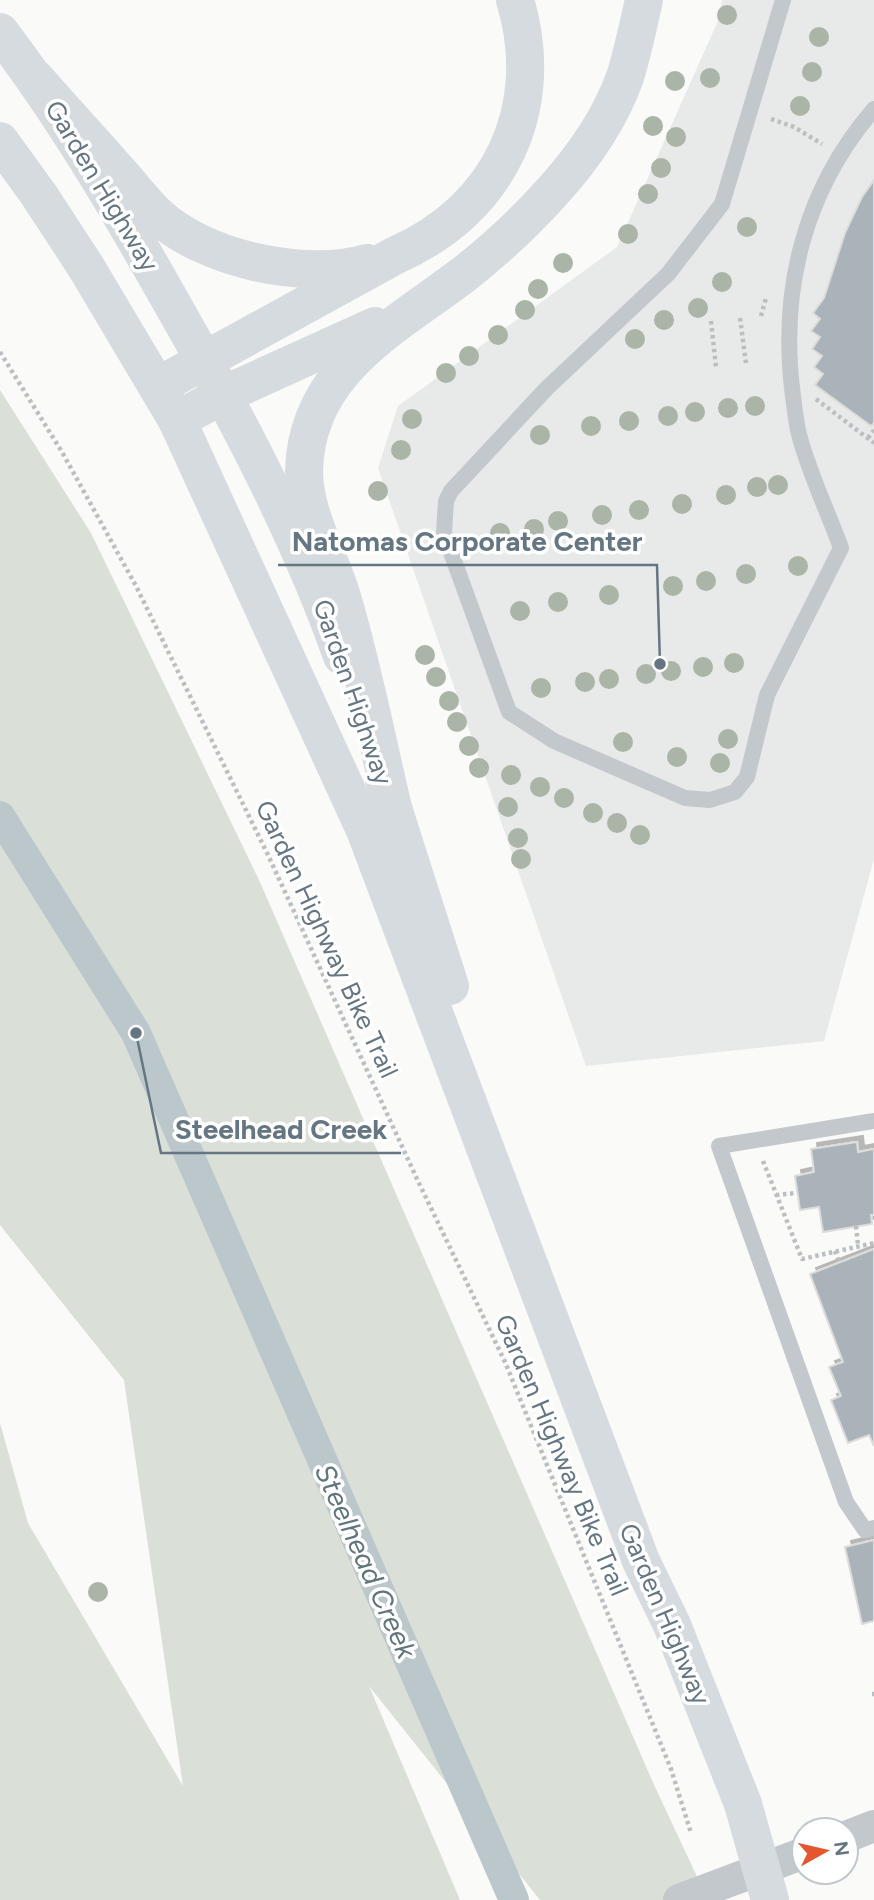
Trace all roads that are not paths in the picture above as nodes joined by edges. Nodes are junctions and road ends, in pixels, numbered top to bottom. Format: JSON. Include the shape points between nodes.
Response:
{"nodes":[{"id":1,"x":515,"y":0,"type":"edge"},
{"id":2,"x":643,"y":0,"type":"edge"},
{"id":3,"x":783,"y":0,"type":"edge"},
{"id":4,"x":0,"y":32,"type":"edge"},
{"id":5,"x":35,"y":78,"type":"junction"},
{"id":6,"x":874,"y":109,"type":"edge"},
{"id":7,"x":0,"y":141,"type":"edge"},
{"id":8,"x":396,"y":255,"type":"junction"},
{"id":9,"x":412,"y":310,"type":"junction"},
{"id":10,"x":205,"y":360,"type":"junction"},
{"id":11,"x":158,"y":386,"type":"junction"},
{"id":12,"x":223,"y":396,"type":"junction"},
{"id":13,"x":177,"y":420,"type":"junction"},
{"id":14,"x":394,"y":812,"type":"junction"},
{"id":15,"x":874,"y":1121,"type":"edge"},
{"id":16,"x":555,"y":1329,"type":"junction"},
{"id":17,"x":874,"y":1528,"type":"edge"},
{"id":18,"x":790,"y":1864,"type":"edge"},
{"id":19,"x":765,"y":1884,"type":"edge"},
{"id":20,"x":679,"y":1900,"type":"edge"}],
"edges":[{"from":1,"to":8,"type":"main road","via":[[527,64],[524,96],[497,171],[453,222]]},
{"from":2,"to":9,"type":"main road","via":[[624,78],[602,126],[553,191],[509,236]]},
{"from":3,"to":6,"type":"lane","via":[[722,204],[668,274],[546,389],[451,491],[446,502],[444,533],[509,712],[554,740],[685,798],[710,800],[735,792],[747,777],[767,695],[841,548],[799,437],[788,358],[789,302],[802,238],[827,177]]},
{"from":4,"to":5,"type":"main road","name":"Garden Highway"},
{"from":5,"to":8,"type":"main road","via":[[156,214],[206,246],[240,259],[288,268],[324,269]]},
{"from":5,"to":10,"type":"main road","name":"Garden Highway","via":[[125,220]]},
{"from":7,"to":11,"type":"main road","name":"Garden Highway","via":[[86,267]]},
{"from":8,"to":10,"type":"main road"},
{"from":9,"to":12,"type":"main road"},
{"from":9,"to":14,"type":"main road","via":[[330,386],[306,443],[304,474],[309,503],[342,597]]},
{"from":10,"to":11,"type":"main road"},
{"from":10,"to":12,"type":"main road","name":"Garden Highway"},
{"from":11,"to":13,"type":"main road","name":"Garden Highway"},
{"from":12,"to":13,"type":"main road"},
{"from":12,"to":14,"type":"main road","name":"Garden Highway","via":[[321,596]]},
{"from":13,"to":16,"type":"main road","name":"Garden Highway","via":[[365,831]]},
{"from":14,"to":16,"type":"main road","name":"Garden Highway"},
{"from":15,"to":17,"type":"lane","via":[[719,1146],[846,1502],[865,1530]]},
{"from":16,"to":19,"type":"main road","name":"Garden Highway","via":[[641,1561],[672,1625],[743,1804]]},
{"from":18,"to":19,"type":"street"},
{"from":19,"to":20,"type":"street"}]}
